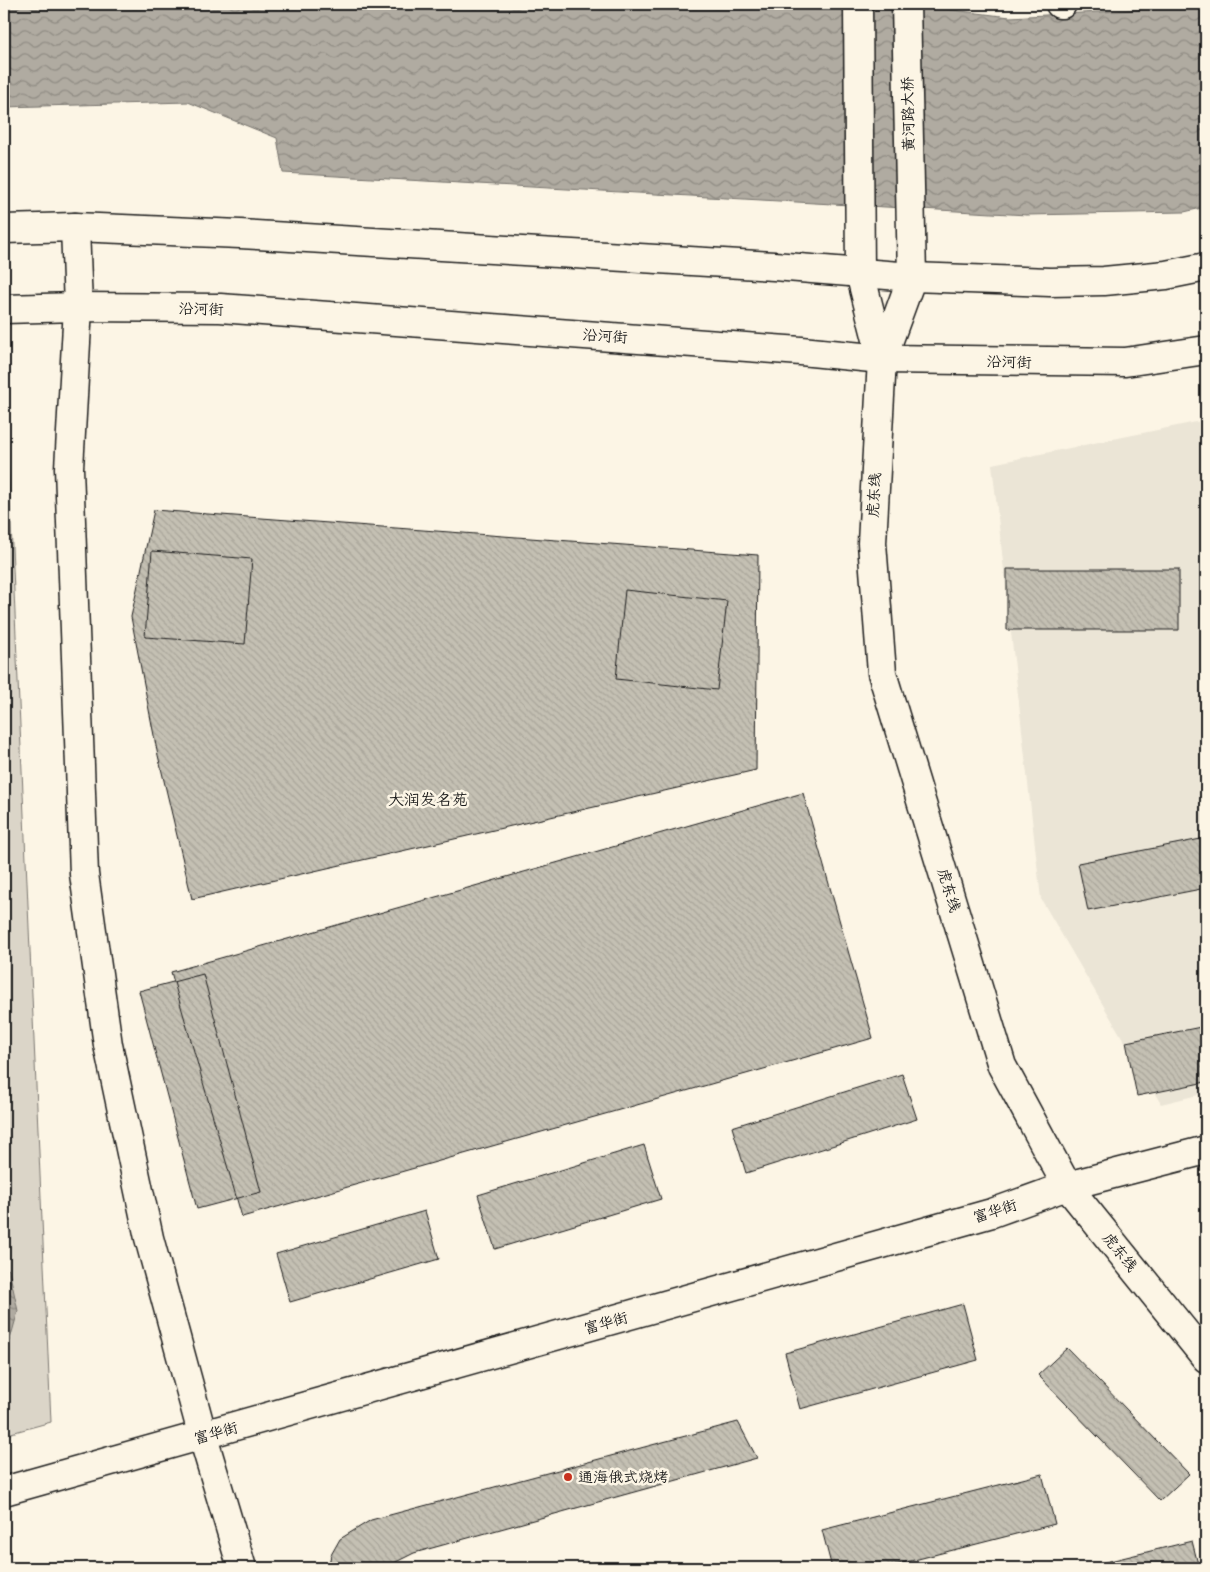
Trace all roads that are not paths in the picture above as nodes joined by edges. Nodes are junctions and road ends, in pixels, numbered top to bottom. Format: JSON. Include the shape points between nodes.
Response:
{"nodes":[{"id":1,"x":858,"y":4,"type":"edge"},
{"id":2,"x":906,"y":4,"type":"edge"},
{"id":3,"x":75,"y":227,"type":"junction"},
{"id":4,"x":4,"y":229,"type":"edge"},
{"id":5,"x":1206,"y":267,"type":"edge"},
{"id":6,"x":860,"y":273,"type":"junction"},
{"id":7,"x":912,"y":277,"type":"junction"},
{"id":8,"x":78,"y":307,"type":"junction"},
{"id":9,"x":4,"y":309,"type":"edge"},
{"id":10,"x":1206,"y":350,"type":"edge"},
{"id":11,"x":882,"y":359,"type":"junction"},
{"id":12,"x":1206,"y":1150,"type":"edge"},
{"id":13,"x":1067,"y":1186,"type":"junction"},
{"id":14,"x":1206,"y":1358,"type":"edge"},
{"id":15,"x":203,"y":1436,"type":"junction"},
{"id":16,"x":4,"y":1491,"type":"edge"},
{"id":17,"x":242,"y":1568,"type":"edge"}],
"edges":[{"from":1,"to":6,"type":"main road"},
{"from":2,"to":7,"type":"main road","name":"黄河路大桥"},
{"from":3,"to":4,"type":"main road"},
{"from":3,"to":6,"type":"main road","via":[[260,235]]},
{"from":3,"to":8,"type":"main road"},
{"from":5,"to":7,"type":"main road","via":[[1104,281]]},
{"from":6,"to":7,"type":"main road"},
{"from":6,"to":11,"type":"main road"},
{"from":7,"to":11,"type":"main road"},
{"from":8,"to":9,"type":"main road","name":"沿河街"},
{"from":8,"to":11,"type":"main road","name":"沿河街","via":[[220,308],[800,350]]},
{"from":8,"to":15,"type":"main road","via":[[69,468],[84,874],[108,1045],[132,1161],[149,1238]]},
{"from":10,"to":11,"type":"main road","name":"沿河街","via":[[1125,362]]},
{"from":11,"to":13,"type":"main road","name":"虎东线","via":[[872,543],[882,673],[1002,1066]]},
{"from":12,"to":13,"type":"main road","name":"富华街"},
{"from":13,"to":14,"type":"main road","name":"虎东线"},
{"from":13,"to":15,"type":"main road","name":"富华街","via":[[992,1213]]},
{"from":15,"to":16,"type":"main road","name":"富华街"},
{"from":15,"to":17,"type":"main road"}]}
